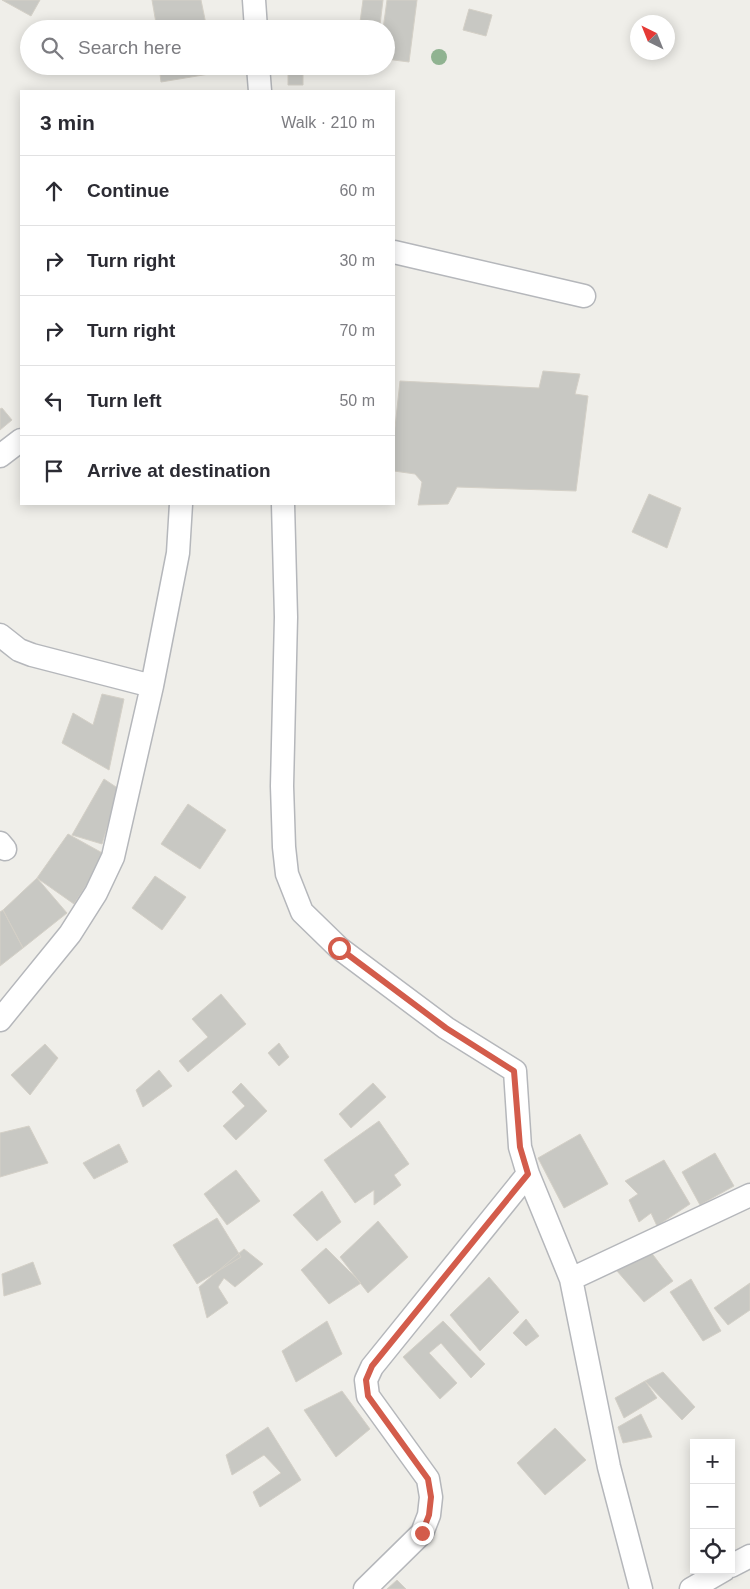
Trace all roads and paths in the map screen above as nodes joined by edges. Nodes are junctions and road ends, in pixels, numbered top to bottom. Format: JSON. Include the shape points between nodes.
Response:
{"nodes":[{"id":1,"x":254,"y":0,"type":"edge"},
{"id":2,"x":255,"y":20,"type":"edge"},
{"id":3,"x":259,"y":75,"type":"edge"},
{"id":4,"x":260,"y":90,"type":"edge"},
{"id":5,"x":395,"y":252,"type":"edge"},
{"id":6,"x":584,"y":296,"type":"dead end"},
{"id":7,"x":20,"y":441,"type":"edge"},
{"id":8,"x":0,"y":456,"type":"edge"},
{"id":9,"x":181,"y":505,"type":"edge"},
{"id":10,"x":283,"y":505,"type":"edge"},
{"id":11,"x":0,"y":635,"type":"edge"},
{"id":12,"x":152,"y":686,"type":"junction"},
{"id":13,"x":0,"y":1020,"type":"edge"},
{"id":14,"x":528,"y":1174,"type":"junction"},
{"id":15,"x":750,"y":1195,"type":"edge"},
{"id":16,"x":571,"y":1279,"type":"junction"},
{"id":17,"x":750,"y":1556,"type":"edge"},
{"id":18,"x":735,"y":1564,"type":"edge"},
{"id":19,"x":717,"y":1574,"type":"edge"},
{"id":20,"x":365,"y":1589,"type":"edge"},
{"id":21,"x":642,"y":1589,"type":"edge"},
{"id":22,"x":691,"y":1589,"type":"edge"}],
"edges":[{"from":1,"to":2,"type":"street"},
{"from":3,"to":4,"type":"street"},
{"from":5,"to":6,"type":"street"},
{"from":7,"to":8,"type":"street"},
{"from":9,"to":12,"type":"street","via":[[178,553]]},
{"from":10,"to":14,"type":"street","via":[[286,617],[282,786],[287,874],[302,912],[339,948],[446,1028],[514,1071],[520,1147]]},
{"from":11,"to":12,"type":"street","via":[[19,650],[32,655]]},
{"from":12,"to":13,"type":"street","via":[[113,857],[96,894],[70,934]]},
{"from":14,"to":16,"type":"street"},
{"from":14,"to":20,"type":"street","via":[[372,1366],[366,1380],[368,1396],[428,1479],[431,1497],[422,1533]]},
{"from":15,"to":16,"type":"street"},
{"from":16,"to":21,"type":"street","via":[[609,1467]]},
{"from":17,"to":18,"type":"street"},
{"from":19,"to":22,"type":"street"}]}
